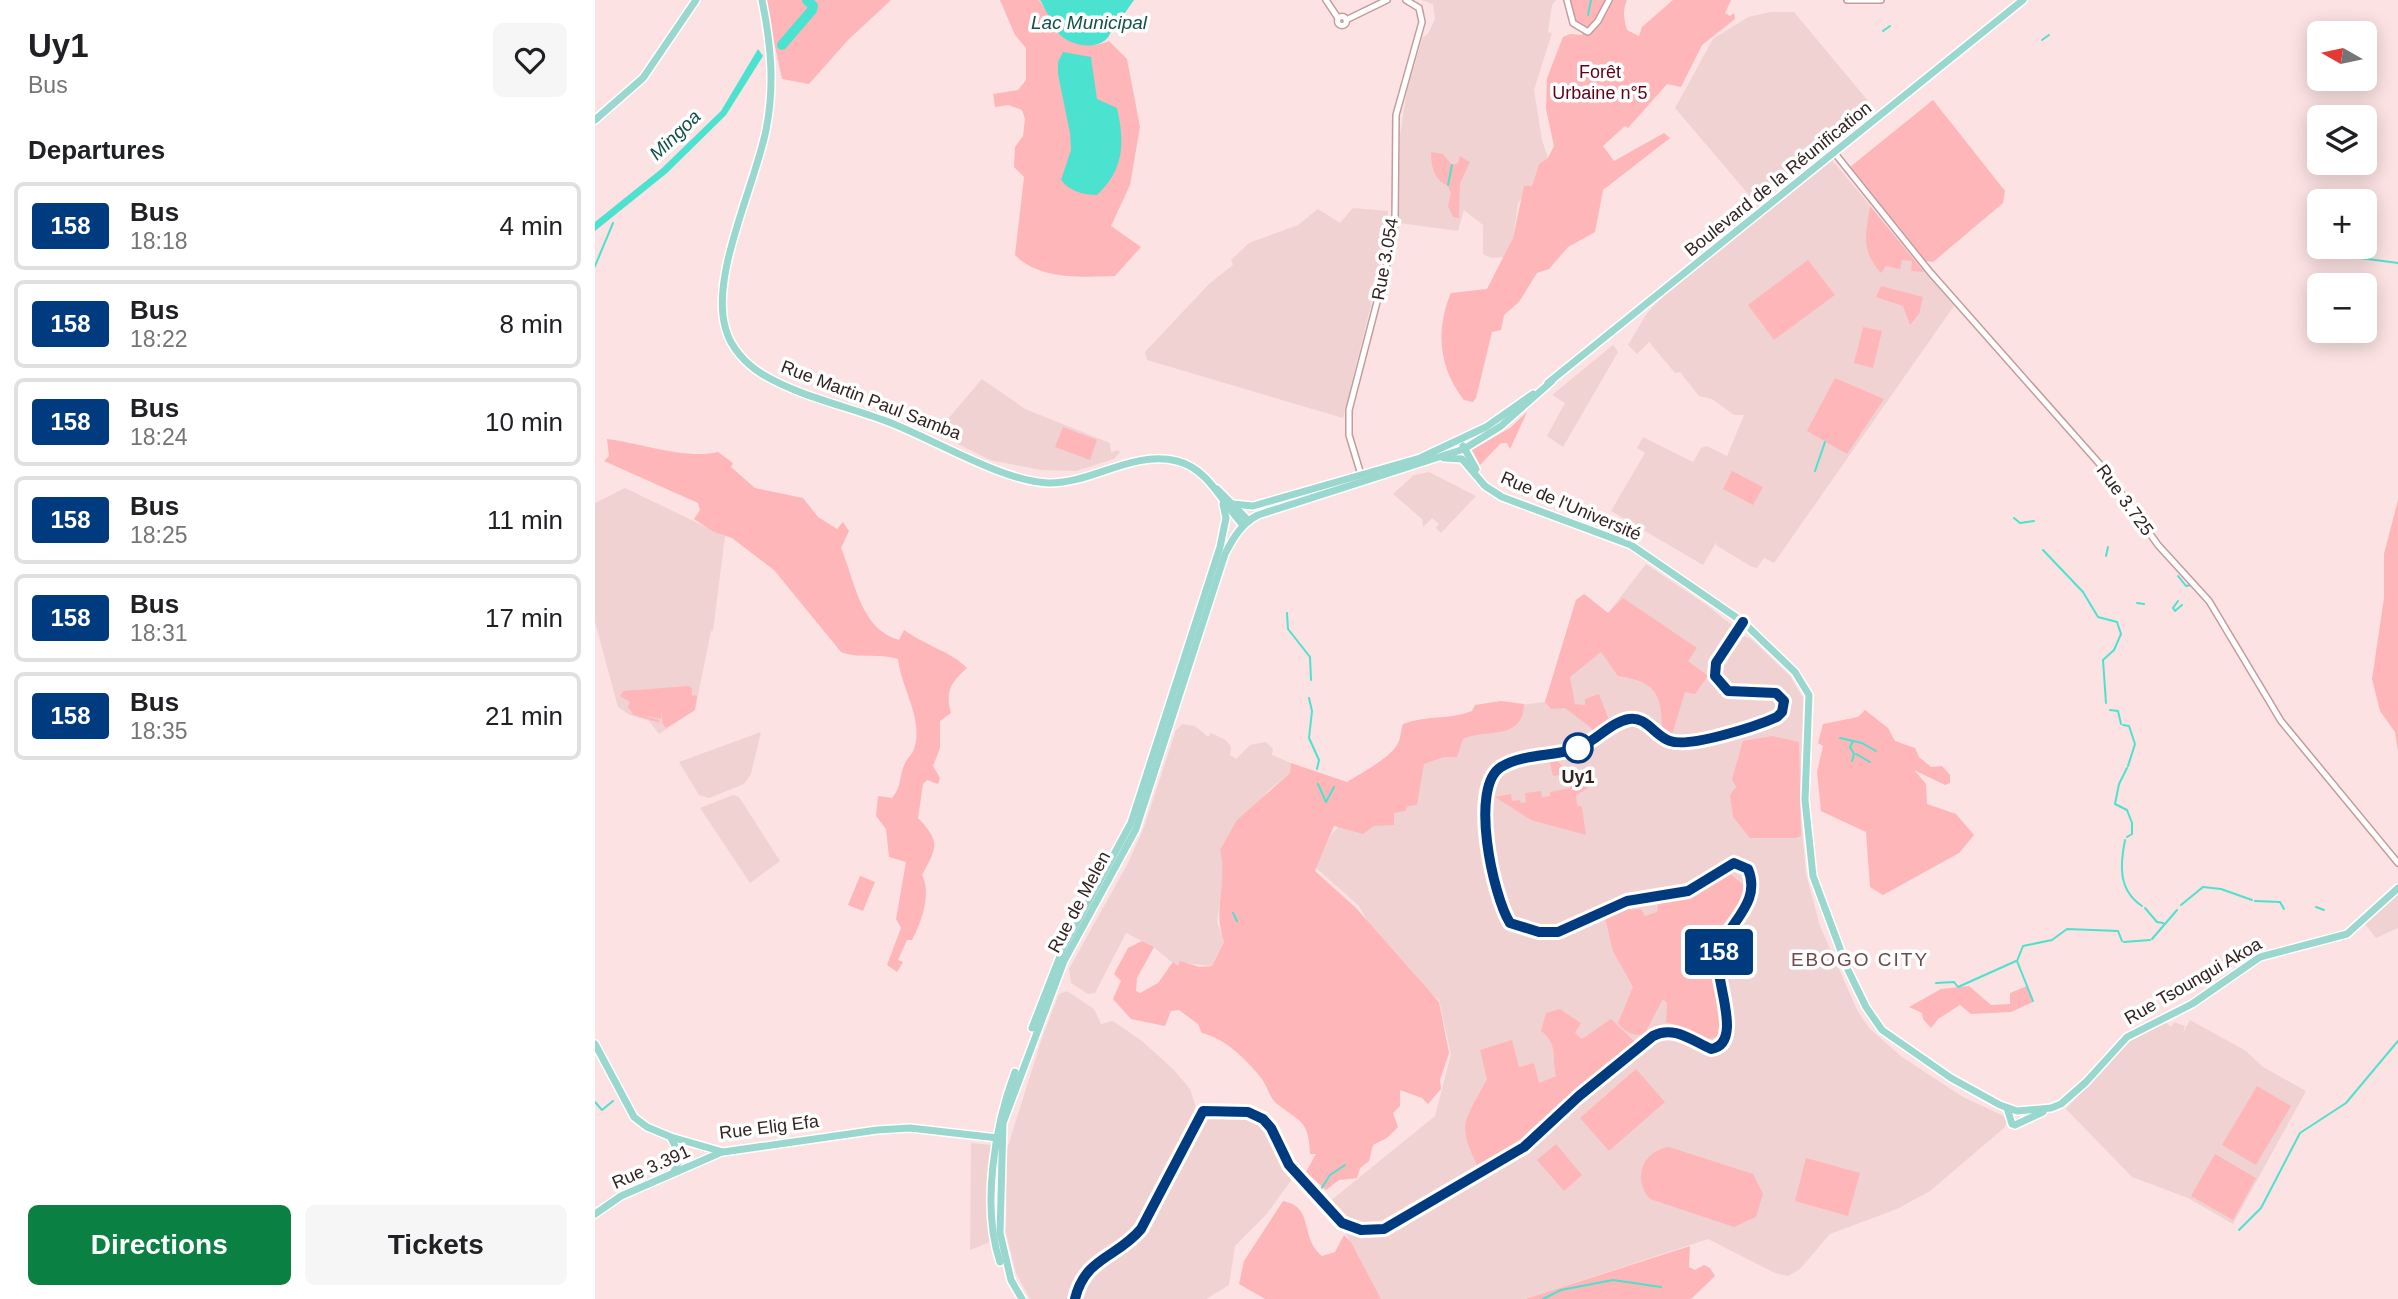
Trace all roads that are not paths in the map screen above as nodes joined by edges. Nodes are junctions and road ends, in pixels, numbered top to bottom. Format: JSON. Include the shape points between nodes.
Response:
{"nodes":[{"id":1,"x":696,"y":0,"type":"edge"},
{"id":2,"x":762,"y":0,"type":"edge"},
{"id":3,"x":1326,"y":0,"type":"edge"},
{"id":4,"x":1387,"y":0,"type":"edge"},
{"id":5,"x":1406,"y":0,"type":"edge"},
{"id":6,"x":1567,"y":0,"type":"edge"},
{"id":7,"x":1609,"y":0,"type":"edge"},
{"id":8,"x":1847,"y":0,"type":"edge"},
{"id":9,"x":1881,"y":0,"type":"edge"},
{"id":10,"x":2023,"y":0,"type":"edge"},
{"id":11,"x":595,"y":120,"type":"edge"},
{"id":12,"x":1833,"y":151,"type":"junction"},
{"id":13,"x":1552,"y":381,"type":"junction"},
{"id":14,"x":1461,"y":440,"type":"junction"},
{"id":15,"x":1464,"y":449,"type":"junction"},
{"id":16,"x":1444,"y":458,"type":"junction"},
{"id":17,"x":1362,"y":478,"type":"junction"},
{"id":18,"x":1481,"y":479,"type":"junction"},
{"id":19,"x":1215,"y":487,"type":"junction"},
{"id":20,"x":1221,"y":500,"type":"junction"},
{"id":21,"x":1233,"y":504,"type":"junction"},
{"id":22,"x":1253,"y":506,"type":"junction"},
{"id":23,"x":1239,"y":516,"type":"junction"},
{"id":24,"x":1245,"y":524,"type":"junction"},
{"id":25,"x":1223,"y":538,"type":"junction"},
{"id":26,"x":1743,"y":622,"type":"junction"},
{"id":27,"x":2398,"y":863,"type":"edge"},
{"id":28,"x":2398,"y":888,"type":"edge"},
{"id":29,"x":595,"y":1044,"type":"edge"},
{"id":30,"x":2007,"y":1108,"type":"junction"},
{"id":31,"x":2051,"y":1108,"type":"junction"},
{"id":32,"x":671,"y":1137,"type":"junction"},
{"id":33,"x":999,"y":1137,"type":"junction"},
{"id":34,"x":723,"y":1152,"type":"junction"},
{"id":35,"x":669,"y":1176,"type":"junction"},
{"id":36,"x":595,"y":1214,"type":"edge"},
{"id":37,"x":1020,"y":1299,"type":"edge"},
{"id":38,"x":1075,"y":1299,"type":"edge"}],
"edges":[{"from":1,"to":11,"type":"main road","via":[[637,85]]},
{"from":2,"to":19,"type":"main road","name":"Rue Martin Paul Samba","via":[[772,76],[767,130],[722,293],[726,332],[750,366],[1019,477],[1059,482],[1162,459],[1188,465]]},
{"from":3,"to":4,"type":"street","via":[[1339,25]]},
{"from":5,"to":17,"type":"street","name":"Rue 3.054","via":[[1419,8],[1422,22],[1396,115],[1395,223],[1349,410],[1349,435]]},
{"from":6,"to":7,"type":"street","via":[[1574,26],[1588,32]]},
{"from":8,"to":9,"type":"street"},
{"from":10,"to":12,"type":"main road","name":"Boulevard de la Réunification"},
{"from":12,"to":13,"type":"main road","name":"Boulevard de la Réunification"},
{"from":12,"to":27,"type":"street","name":"Rue 3.725","via":[[1930,271],[2105,470],[2158,545],[2209,601],[2281,721]]},
{"from":13,"to":14,"type":"main road","name":"Boulevard de la Réunification"},
{"from":13,"to":15,"type":"main road","name":"Boulevard de la Réunification","via":[[1501,426]]},
{"from":14,"to":15,"type":"main road","name":"Rue de l'Université"},
{"from":14,"to":17,"type":"main road","name":"Boulevard de la Réunification"},
{"from":15,"to":16,"type":"main road","name":"Boulevard de la Réunification"},
{"from":15,"to":18,"type":"main road","name":"Rue de l'Université"},
{"from":16,"to":17,"type":"main road","name":"Boulevard de la Réunification"},
{"from":16,"to":18,"type":"main road","name":"Rue de l'Université","via":[[1462,459]]},
{"from":17,"to":22,"type":"main road","name":"Boulevard de la Réunification"},
{"from":17,"to":24,"type":"main road","name":"Boulevard de la Réunification"},
{"from":18,"to":26,"type":"main road","name":"Rue de l'Université","via":[[1502,497],[1631,545]]},
{"from":19,"to":20,"type":"main road","name":"Rue Martin Paul Samba"},
{"from":19,"to":21,"type":"main road"},
{"from":20,"to":23,"type":"main road","name":"Rue Martin Paul Samba"},
{"from":20,"to":25,"type":"main road","via":[[1226,518]]},
{"from":21,"to":22,"type":"main road"},
{"from":21,"to":23,"type":"main road"},
{"from":22,"to":23,"type":"main road"},
{"from":23,"to":24,"type":"main road","name":"Rue Martin Paul Samba"},
{"from":23,"to":25,"type":"main road"},
{"from":24,"to":33,"type":"main road","name":"Rue de Melen","via":[[1225,554],[1136,829],[1065,961],[1020,1071]]},
{"from":25,"to":33,"type":"main road","name":"Rue de Melen","via":[[1131,823],[1064,946],[1010,1086]]},
{"from":26,"to":30,"type":"main road","name":"Rue de l'Université","via":[[1795,672],[1809,695],[1807,841],[1813,876],[1848,970],[1871,1015],[1888,1035],[1951,1078]]},
{"from":26,"to":38,"type":"street","via":[[1716,663],[1715,676],[1728,691],[1776,693],[1784,701],[1777,717],[1714,738],[1670,741],[1638,719],[1626,719],[1578,748],[1500,768],[1489,781],[1484,801],[1502,909],[1510,923],[1528,929],[1558,932],[1627,901],[1688,891],[1734,863],[1748,869],[1749,901],[1719,950],[1728,1033],[1721,1045],[1711,1049],[1681,1034],[1663,1031],[1653,1036],[1524,1147],[1398,1223],[1371,1231],[1351,1228],[1330,1212],[1289,1165],[1263,1119],[1248,1112],[1203,1111],[1141,1229],[1091,1267]]},
{"from":28,"to":31,"type":"main road","name":"Rue Tsoungui Akoa","via":[[2347,934],[2260,957],[2192,1004],[2127,1037],[2086,1082]]},
{"from":29,"to":32,"type":"main road","name":"Rue Elig Efa","via":[[634,1117]]},
{"from":30,"to":31,"type":"main road"},
{"from":30,"to":31,"type":"main road","name":"Rue Tsoungui Akoa","via":[[2013,1124]]},
{"from":32,"to":34,"type":"main road","name":"Rue Elig Efa"},
{"from":32,"to":35,"type":"main road","via":[[681,1157]]},
{"from":33,"to":34,"type":"main road","name":"Rue Elig Efa","via":[[910,1128]]},
{"from":33,"to":37,"type":"main road","name":"Rue de Melen","via":[[1000,1233]]},
{"from":34,"to":35,"type":"main road","name":"Rue 3.391"},
{"from":35,"to":36,"type":"main road","name":"Rue 3.391","via":[[621,1196]]}]}
